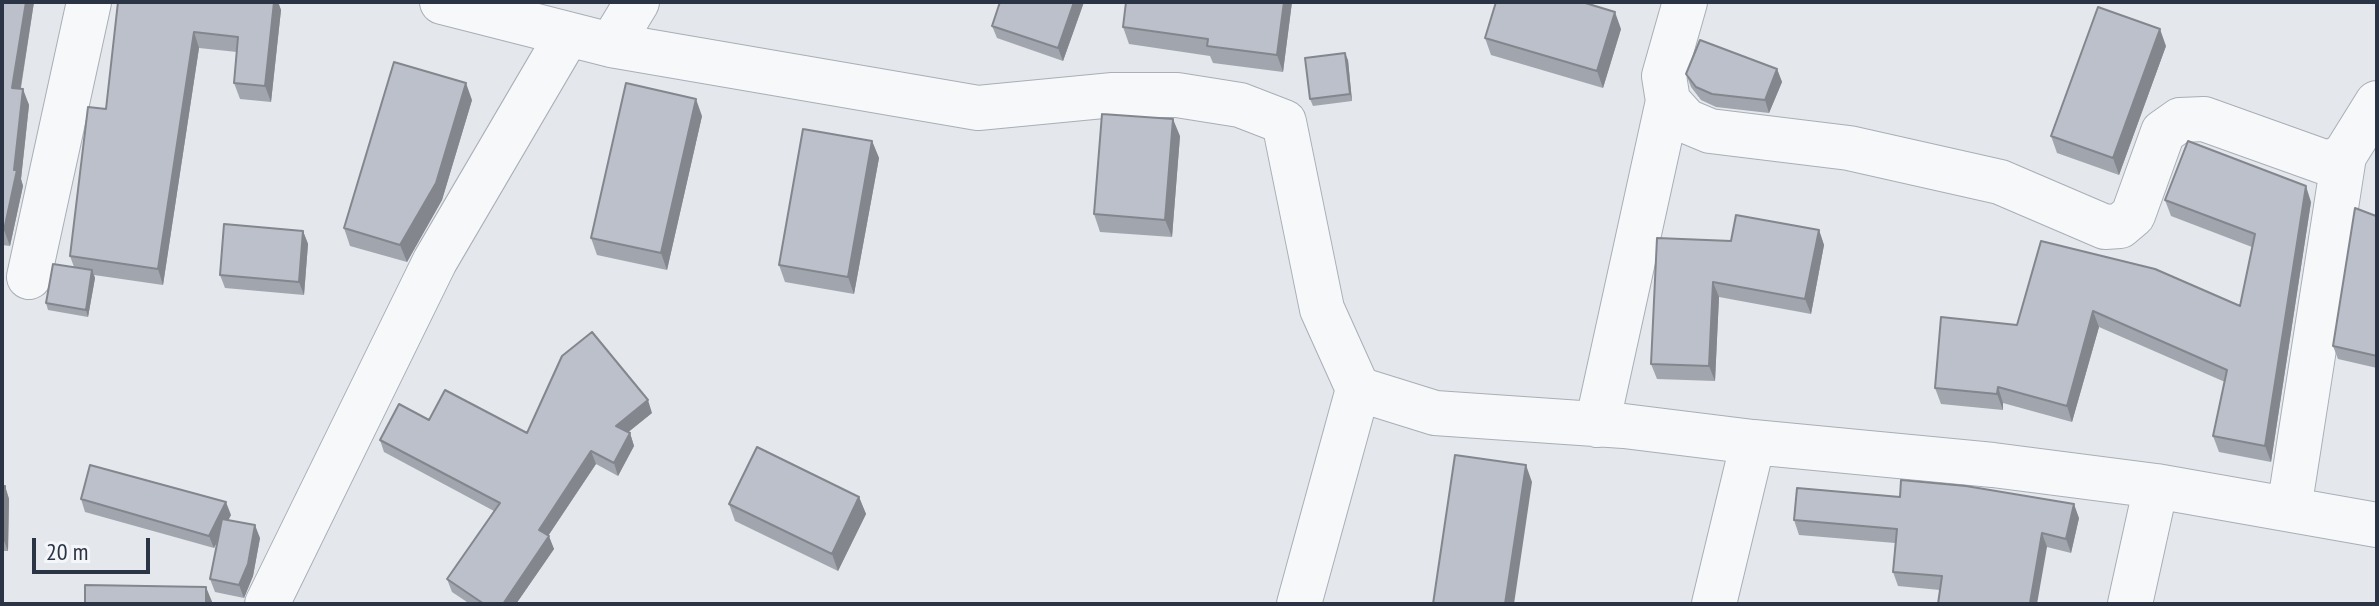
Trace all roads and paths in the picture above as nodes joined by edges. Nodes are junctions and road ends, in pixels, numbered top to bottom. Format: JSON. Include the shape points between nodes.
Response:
{"nodes":[{"id":1,"x":89,"y":2,"type":"edge"},
{"id":2,"x":442,"y":2,"type":"edge"},
{"id":3,"x":637,"y":2,"type":"edge"},
{"id":4,"x":1685,"y":2,"type":"edge"},
{"id":5,"x":568,"y":34,"type":"junction"},
{"id":6,"x":611,"y":45,"type":"junction"},
{"id":7,"x":1668,"y":101,"type":"junction"},
{"id":8,"x":2377,"y":103,"type":"edge"},
{"id":9,"x":2344,"y":156,"type":"junction"},
{"id":10,"x":29,"y":277,"type":"dead end"},
{"id":11,"x":1358,"y":389,"type":"junction"},
{"id":12,"x":1597,"y":425,"type":"junction"},
{"id":13,"x":1753,"y":442,"type":"junction"},
{"id":14,"x":2156,"y":486,"type":"junction"},
{"id":15,"x":2289,"y":509,"type":"junction"},
{"id":16,"x":2377,"y":525,"type":"edge"},
{"id":17,"x":267,"y":604,"type":"edge"},
{"id":18,"x":1299,"y":604,"type":"edge"},
{"id":19,"x":1714,"y":604,"type":"edge"},
{"id":20,"x":2130,"y":604,"type":"edge"}],
"edges":[{"from":1,"to":10,"type":"street"},
{"from":2,"to":5,"type":"street"},
{"from":3,"to":6,"type":"street"},
{"from":4,"to":7,"type":"street","via":[[1664,76]]},
{"from":5,"to":6,"type":"street"},
{"from":5,"to":17,"type":"street","via":[[435,261]]},
{"from":6,"to":11,"type":"street","via":[[978,108],[1113,95],[1177,95],[1240,105],[1284,122],[1322,309]]},
{"from":7,"to":9,"type":"street","via":[[1686,121],[1710,131],[1849,148],[2000,182],[2105,227],[2120,226],[2133,215],[2163,132],[2180,120],[2204,119],[2327,163]]},
{"from":7,"to":12,"type":"street"},
{"from":8,"to":9,"type":"street"},
{"from":9,"to":15,"type":"street"},
{"from":11,"to":12,"type":"street","via":[[1435,413]]},
{"from":11,"to":18,"type":"street"},
{"from":12,"to":13,"type":"street"},
{"from":13,"to":14,"type":"street"},
{"from":13,"to":19,"type":"street"},
{"from":14,"to":15,"type":"street"},
{"from":14,"to":20,"type":"street"},
{"from":15,"to":16,"type":"street"}]}
